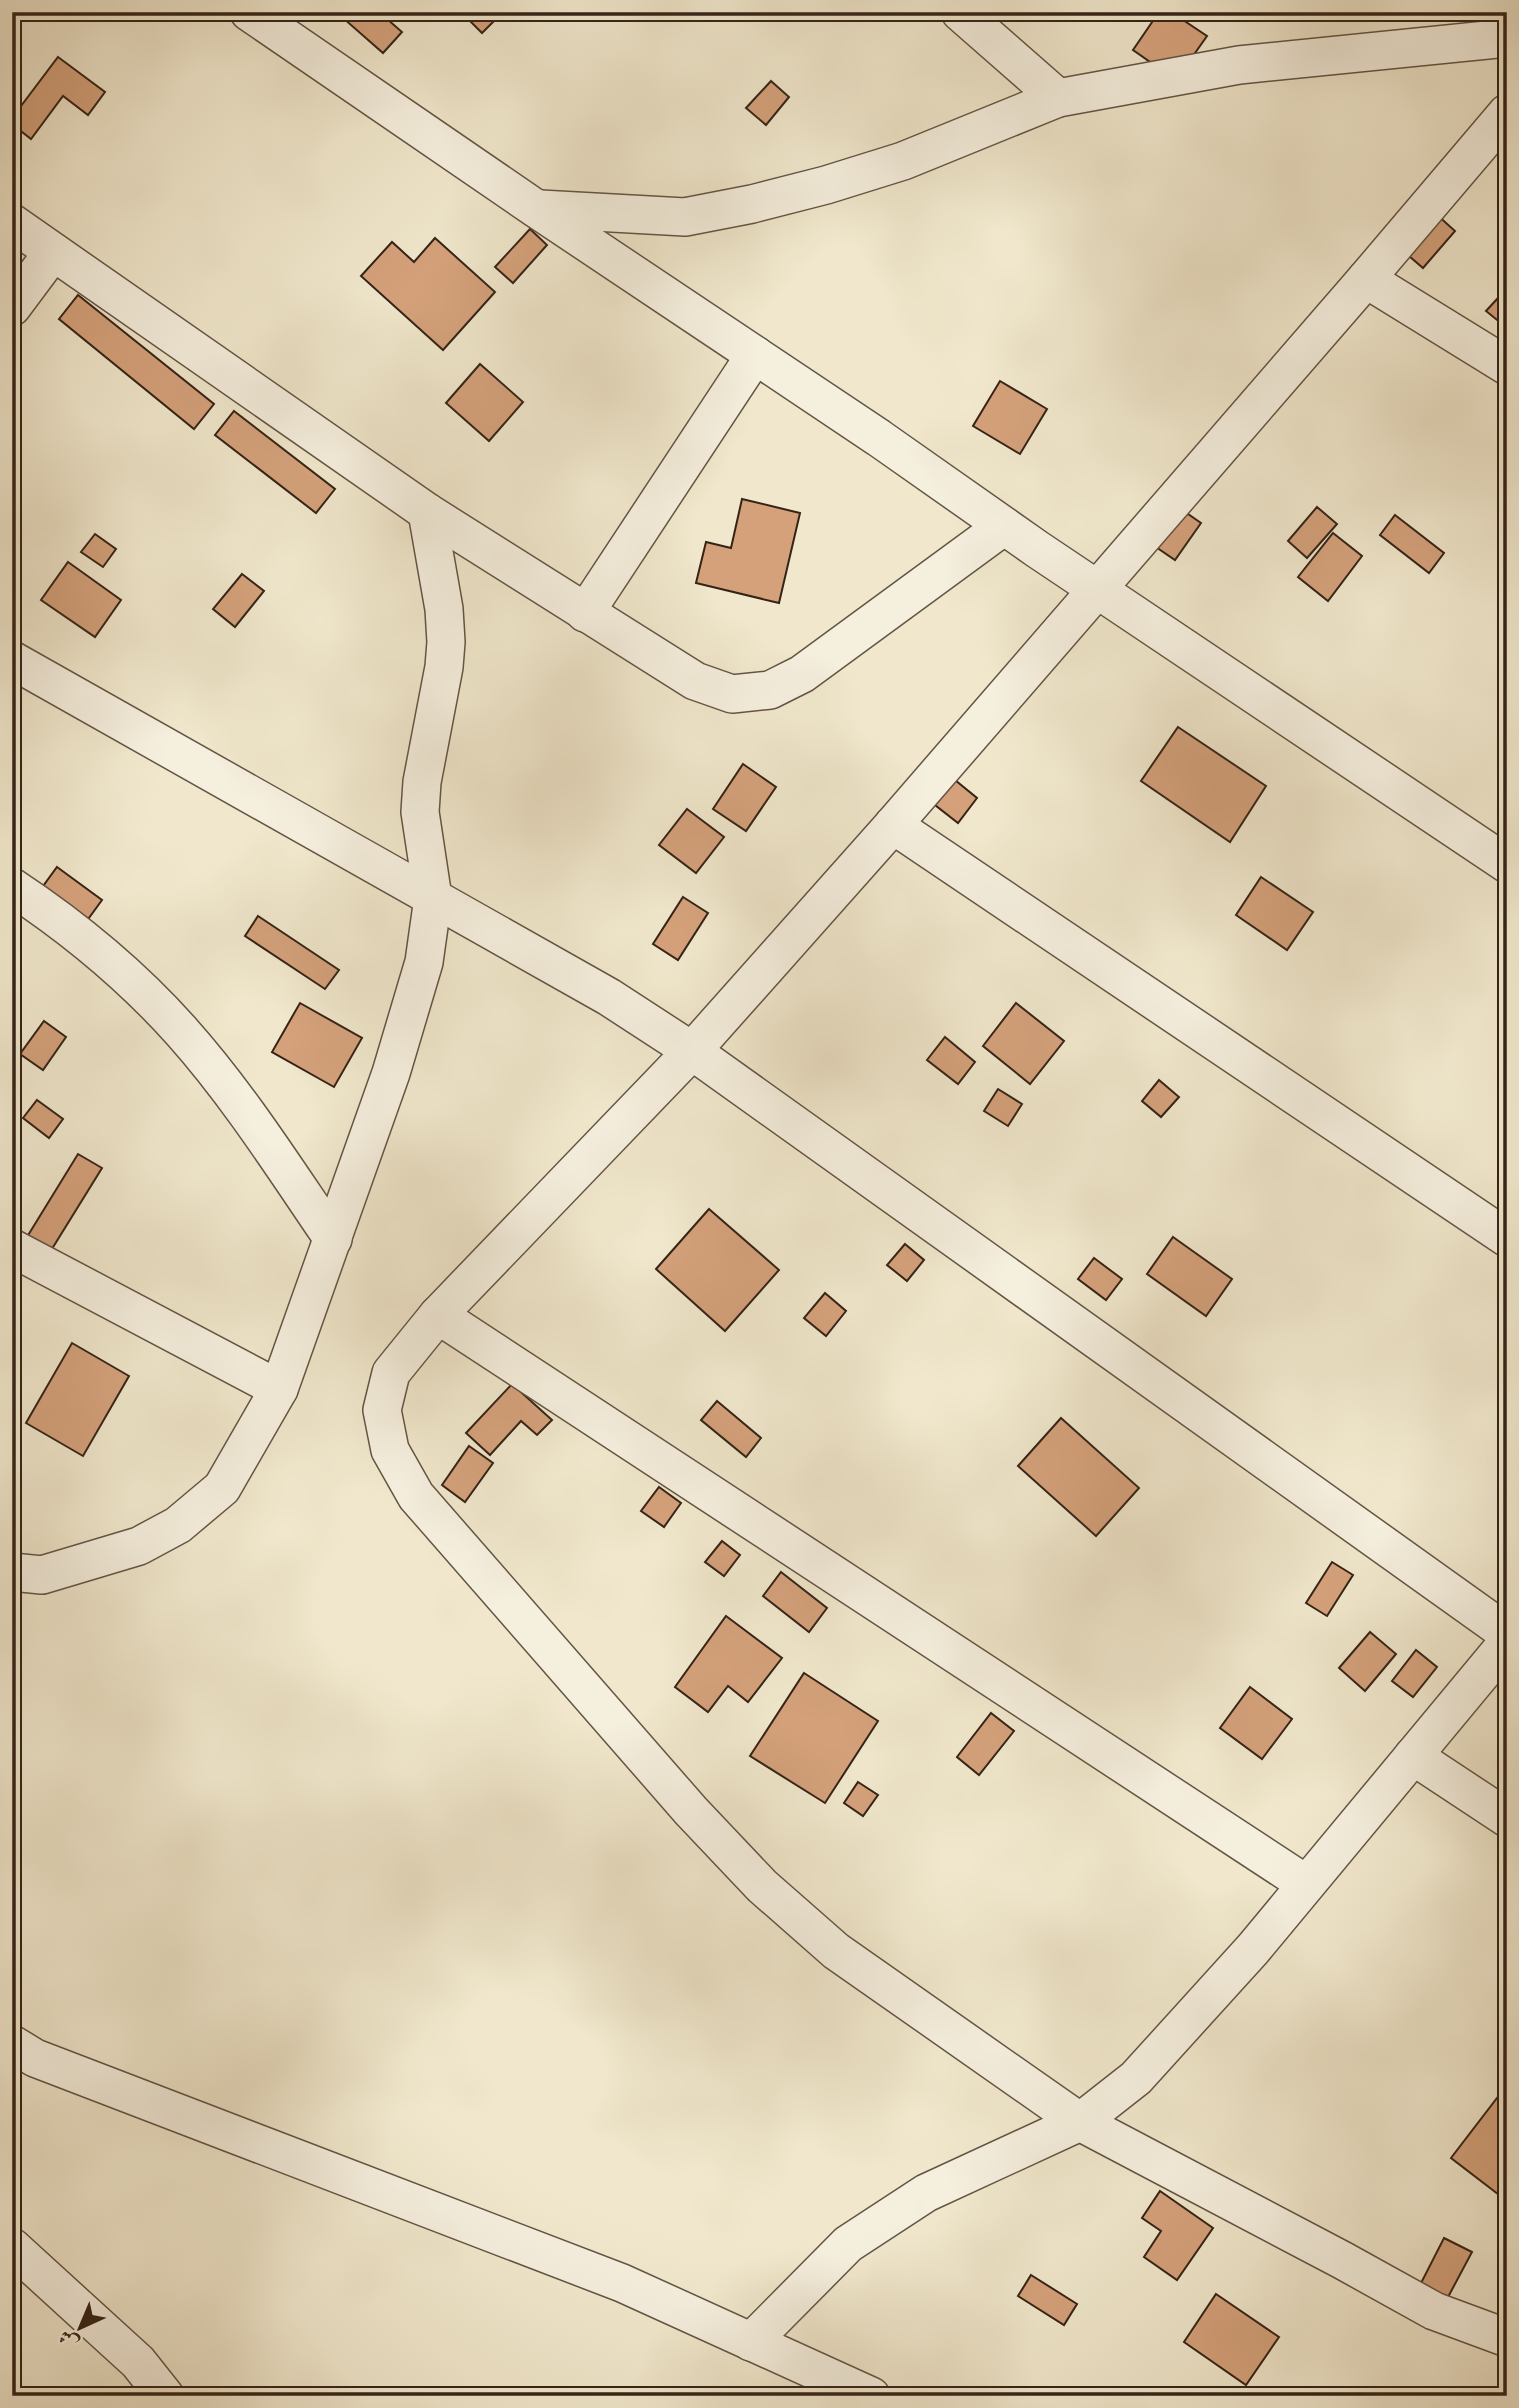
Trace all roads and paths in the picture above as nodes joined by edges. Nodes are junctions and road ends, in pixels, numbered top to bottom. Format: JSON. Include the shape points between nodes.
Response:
{"nodes":[{"id":1,"x":249,"y":12,"type":"edge"},
{"id":2,"x":960,"y":12,"type":"edge"},
{"id":3,"x":1505,"y":36,"type":"edge"},
{"id":4,"x":1059,"y":98,"type":"junction"},
{"id":5,"x":1507,"y":113,"type":"edge"},
{"id":6,"x":535,"y":208,"type":"junction"},
{"id":7,"x":12,"y":223,"type":"edge"},
{"id":8,"x":53,"y":252,"type":"junction"},
{"id":9,"x":1366,"y":279,"type":"junction"},
{"id":10,"x":12,"y":307,"type":"edge"},
{"id":11,"x":755,"y":355,"type":"junction"},
{"id":12,"x":1507,"y":366,"type":"edge"},
{"id":13,"x":428,"y":512,"type":"junction"},
{"id":14,"x":1004,"y":526,"type":"junction"},
{"id":15,"x":1097,"y":589,"type":"junction"},
{"id":16,"x":585,"y":613,"type":"junction"},
{"id":17,"x":12,"y":660,"type":"edge"},
{"id":18,"x":893,"y":825,"type":"junction"},
{"id":19,"x":1497,"y":849,"type":"edge"},
{"id":20,"x":12,"y":887,"type":"edge"},
{"id":21,"x":433,"y":898,"type":"junction"},
{"id":22,"x":692,"y":1051,"type":"junction"},
{"id":23,"x":1507,"y":1238,"type":"edge"},
{"id":24,"x":333,"y":1239,"type":"junction"},
{"id":25,"x":12,"y":1248,"type":"edge"},
{"id":26,"x":438,"y":1315,"type":"junction"},
{"id":27,"x":279,"y":1389,"type":"junction"},
{"id":28,"x":12,"y":1572,"type":"edge"},
{"id":29,"x":1507,"y":1633,"type":"edge"},
{"id":30,"x":1507,"y":1643,"type":"edge"},
{"id":31,"x":1413,"y":1756,"type":"junction"},
{"id":32,"x":1507,"y":1818,"type":"edge"},
{"id":33,"x":1306,"y":1884,"type":"junction"},
{"id":34,"x":12,"y":2044,"type":"edge"},
{"id":35,"x":1080,"y":2122,"type":"junction"},
{"id":36,"x":12,"y":2246,"type":"edge"},
{"id":37,"x":1507,"y":2338,"type":"edge"},
{"id":38,"x":751,"y":2342,"type":"junction"},
{"id":39,"x":165,"y":2396,"type":"edge"},
{"id":40,"x":870,"y":2396,"type":"edge"}],
"edges":[{"from":1,"to":6,"type":"street"},
{"from":2,"to":4,"type":"street"},
{"from":3,"to":4,"type":"street","via":[[1239,65]]},
{"from":4,"to":6,"type":"street","via":[[903,161],[752,204],[685,217]]},
{"from":5,"to":9,"type":"street"},
{"from":6,"to":11,"type":"street"},
{"from":7,"to":8,"type":"street"},
{"from":8,"to":10,"type":"street"},
{"from":8,"to":13,"type":"street"},
{"from":9,"to":12,"type":"street"},
{"from":9,"to":15,"type":"street"},
{"from":11,"to":14,"type":"street"},
{"from":11,"to":16,"type":"street"},
{"from":13,"to":16,"type":"street"},
{"from":13,"to":21,"type":"street","via":[[446,642],[420,812]]},
{"from":14,"to":15,"type":"street"},
{"from":14,"to":16,"type":"street","via":[[802,674],[770,690],[732,694],[695,681]]},
{"from":15,"to":18,"type":"street"},
{"from":15,"to":19,"type":"street"},
{"from":17,"to":21,"type":"street"},
{"from":18,"to":22,"type":"street"},
{"from":18,"to":23,"type":"street"},
{"from":20,"to":24,"type":"street","via":[[114,965],[181,1031]]},
{"from":21,"to":22,"type":"street","via":[[609,997]]},
{"from":21,"to":24,"type":"street","via":[[417,986]]},
{"from":22,"to":26,"type":"street"},
{"from":22,"to":29,"type":"street"},
{"from":24,"to":27,"type":"street"},
{"from":25,"to":27,"type":"street"},
{"from":26,"to":33,"type":"street"},
{"from":26,"to":35,"type":"street","via":[[391,1373],[383,1410],[390,1450],[416,1496],[681,1801],[762,1886],[836,1951]]},
{"from":27,"to":28,"type":"street","via":[[222,1488],[178,1525],[139,1546],[43,1576]]},
{"from":30,"to":31,"type":"street"},
{"from":31,"to":32,"type":"street"},
{"from":31,"to":33,"type":"street"},
{"from":33,"to":35,"type":"street","via":[[1136,2078]]},
{"from":34,"to":38,"type":"street","via":[[35,2058],[622,2283]]},
{"from":35,"to":37,"type":"street","via":[[1434,2311]]},
{"from":35,"to":38,"type":"street","via":[[926,2193],[848,2244]]},
{"from":36,"to":39,"type":"street","via":[[138,2362]]},
{"from":38,"to":40,"type":"street"}]}
